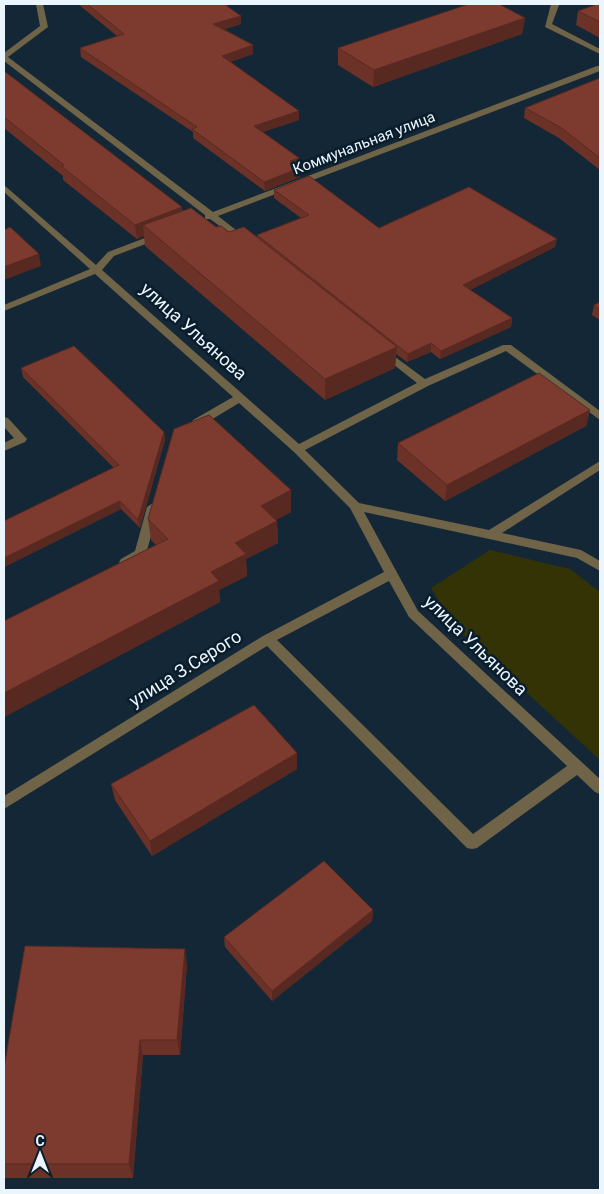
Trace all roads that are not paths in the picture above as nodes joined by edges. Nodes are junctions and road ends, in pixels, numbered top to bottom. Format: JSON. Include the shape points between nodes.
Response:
{"nodes":[{"id":1,"x":39,"y":4,"type":"edge"},
{"id":2,"x":554,"y":4,"type":"edge"},
{"id":3,"x":600,"y":52,"type":"edge"},
{"id":4,"x":4,"y":57,"type":"edge"},
{"id":5,"x":600,"y":68,"type":"edge"},
{"id":6,"x":4,"y":188,"type":"edge"},
{"id":7,"x":213,"y":215,"type":"junction"},
{"id":8,"x":195,"y":222,"type":"edge"},
{"id":9,"x":167,"y":233,"type":"edge"},
{"id":10,"x":252,"y":246,"type":"edge"},
{"id":11,"x":97,"y":270,"type":"junction"},
{"id":12,"x":4,"y":308,"type":"edge"},
{"id":13,"x":377,"y":346,"type":"edge"},
{"id":14,"x":424,"y":384,"type":"junction"},
{"id":15,"x":240,"y":398,"type":"junction"},
{"id":16,"x":600,"y":416,"type":"edge"},
{"id":17,"x":4,"y":421,"type":"edge"},
{"id":18,"x":190,"y":428,"type":"edge"},
{"id":19,"x":4,"y":447,"type":"edge"},
{"id":20,"x":298,"y":449,"type":"junction"},
{"id":21,"x":600,"y":465,"type":"edge"},
{"id":22,"x":158,"y":491,"type":"edge"},
{"id":23,"x":355,"y":506,"type":"junction"},
{"id":24,"x":490,"y":535,"type":"junction"},
{"id":25,"x":600,"y":567,"type":"edge"},
{"id":26,"x":114,"y":568,"type":"edge"},
{"id":27,"x":391,"y":574,"type":"junction"},
{"id":28,"x":268,"y":639,"type":"junction"},
{"id":29,"x":577,"y":767,"type":"junction"},
{"id":30,"x":600,"y":788,"type":"edge"},
{"id":31,"x":4,"y":803,"type":"edge"}],
"edges":[{"from":1,"to":4,"type":"street","via":[[44,27]]},
{"from":2,"to":3,"type":"street","via":[[548,25]]},
{"from":4,"to":7,"type":"street"},
{"from":5,"to":7,"type":"street","name":"Коммунальная улица"},
{"from":6,"to":11,"type":"street","name":"улица Ульянова"},
{"from":7,"to":8,"type":"street","name":"Коммунальная улица"},
{"from":7,"to":10,"type":"street"},
{"from":9,"to":11,"type":"street","via":[[111,254]]},
{"from":11,"to":12,"type":"street"},
{"from":11,"to":15,"type":"street","name":"улица Ульянова"},
{"from":13,"to":14,"type":"street"},
{"from":14,"to":16,"type":"street","via":[[507,347]]},
{"from":14,"to":20,"type":"street"},
{"from":15,"to":18,"type":"street"},
{"from":15,"to":20,"type":"street","name":"улица Ульянова"},
{"from":17,"to":19,"type":"street","via":[[22,439]]},
{"from":20,"to":23,"type":"street","name":"улица Ульянова"},
{"from":21,"to":24,"type":"street"},
{"from":22,"to":26,"type":"street","via":[[140,554]]},
{"from":23,"to":24,"type":"street"},
{"from":23,"to":27,"type":"street","name":"улица Ульянова"},
{"from":24,"to":25,"type":"street","via":[[581,554]]},
{"from":27,"to":28,"type":"street","name":"улица З.Серого"},
{"from":27,"to":29,"type":"street","name":"улица Ульянова","via":[[413,614]]},
{"from":28,"to":29,"type":"street","via":[[472,843]]},
{"from":28,"to":31,"type":"street","name":"улица З.Серого"},
{"from":29,"to":30,"type":"street","name":"улица Ульянова"}]}
